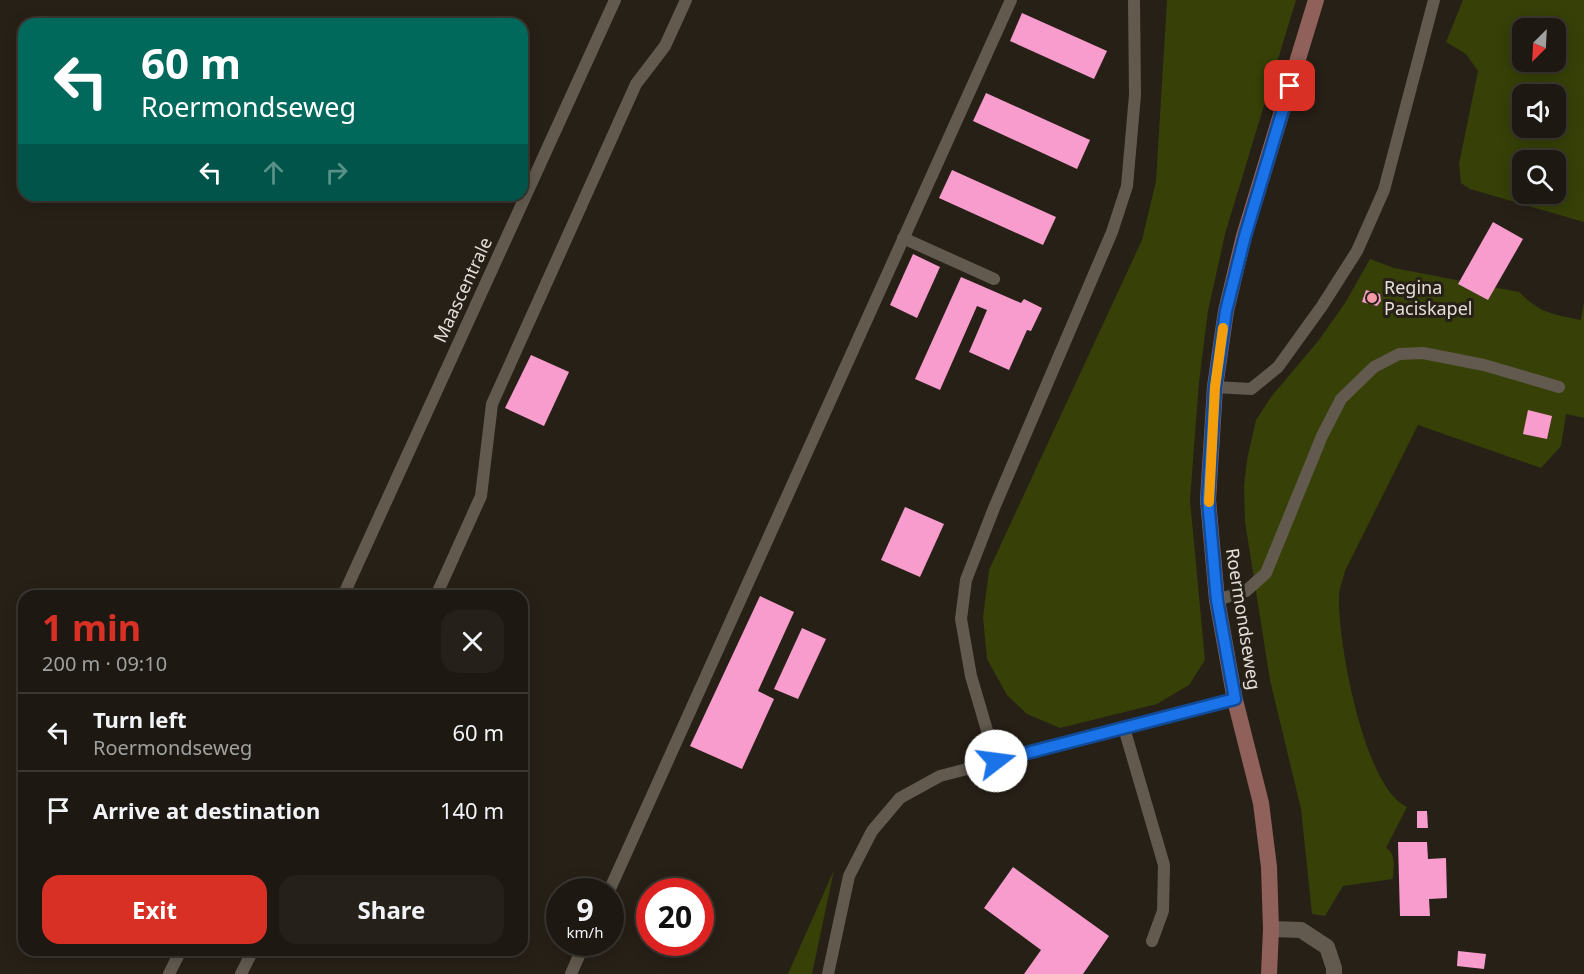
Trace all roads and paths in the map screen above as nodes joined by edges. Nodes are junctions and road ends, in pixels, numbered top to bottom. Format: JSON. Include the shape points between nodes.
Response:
{"nodes":[{"id":1,"x":615,"y":0,"type":"edge"},
{"id":2,"x":686,"y":0,"type":"edge"},
{"id":3,"x":1011,"y":0,"type":"edge"},
{"id":4,"x":1134,"y":0,"type":"edge"},
{"id":5,"x":1316,"y":0,"type":"edge"},
{"id":6,"x":1434,"y":0,"type":"edge"},
{"id":7,"x":528,"y":191,"type":"edge"},
{"id":8,"x":523,"y":201,"type":"edge"},
{"id":9,"x":903,"y":238,"type":"junction"},
{"id":10,"x":994,"y":279,"type":"dead end"},
{"id":11,"x":1215,"y":387,"type":"junction"},
{"id":12,"x":1559,"y":387,"type":"dead end"},
{"id":13,"x":346,"y":590,"type":"edge"},
{"id":14,"x":439,"y":590,"type":"edge"},
{"id":15,"x":1217,"y":600,"type":"junction"},
{"id":16,"x":1235,"y":699,"type":"junction"},
{"id":17,"x":1124,"y":728,"type":"junction"},
{"id":18,"x":996,"y":761,"type":"junction"},
{"id":19,"x":615,"y":878,"type":"edge"},
{"id":20,"x":1271,"y":929,"type":"junction"},
{"id":21,"x":1152,"y":941,"type":"dead end"},
{"id":22,"x":178,"y":956,"type":"edge"},
{"id":23,"x":250,"y":956,"type":"edge"},
{"id":24,"x":579,"y":956,"type":"edge"},
{"id":25,"x":170,"y":974,"type":"edge"},
{"id":26,"x":241,"y":974,"type":"edge"},
{"id":27,"x":571,"y":974,"type":"edge"},
{"id":28,"x":828,"y":974,"type":"edge"},
{"id":29,"x":1269,"y":974,"type":"edge"},
{"id":30,"x":1334,"y":974,"type":"edge"}],
"edges":[{"from":1,"to":7,"type":"lane","name":"Maascentrale"},
{"from":2,"to":14,"type":"lane","via":[[665,46],[636,84],[492,404],[481,495]]},
{"from":3,"to":9,"type":"lane"},
{"from":4,"to":18,"type":"lane","via":[[1135,95],[1127,186],[1112,232],[966,580],[961,619],[971,676]]},
{"from":5,"to":11,"type":"main road","name":"Roermondseweg","via":[[1245,236],[1226,311]]},
{"from":6,"to":11,"type":"lane","via":[[1384,190],[1358,251],[1278,367],[1251,389]]},
{"from":8,"to":13,"type":"lane","name":"Maascentrale"},
{"from":9,"to":10,"type":"lane"},
{"from":9,"to":19,"type":"lane"},
{"from":11,"to":15,"type":"main road","name":"Roermondseweg","via":[[1208,500]]},
{"from":12,"to":15,"type":"lane","via":[[1484,364],[1423,352],[1399,354],[1374,367],[1341,399],[1266,573],[1246,591]]},
{"from":15,"to":16,"type":"main road","name":"Roermondseweg"},
{"from":16,"to":17,"type":"lane"},
{"from":16,"to":20,"type":"main road","name":"Roermondseweg","via":[[1261,803]]},
{"from":17,"to":18,"type":"lane"},
{"from":17,"to":21,"type":"lane","via":[[1164,865],[1163,911]]},
{"from":18,"to":28,"type":"lane","via":[[940,776],[900,798],[872,831],[849,876]]},
{"from":20,"to":29,"type":"main road","name":"Roermondseweg"},
{"from":20,"to":30,"type":"street","via":[[1301,930],[1327,947]]},
{"from":22,"to":25,"type":"lane"},
{"from":23,"to":26,"type":"lane"},
{"from":24,"to":27,"type":"lane"}]}
